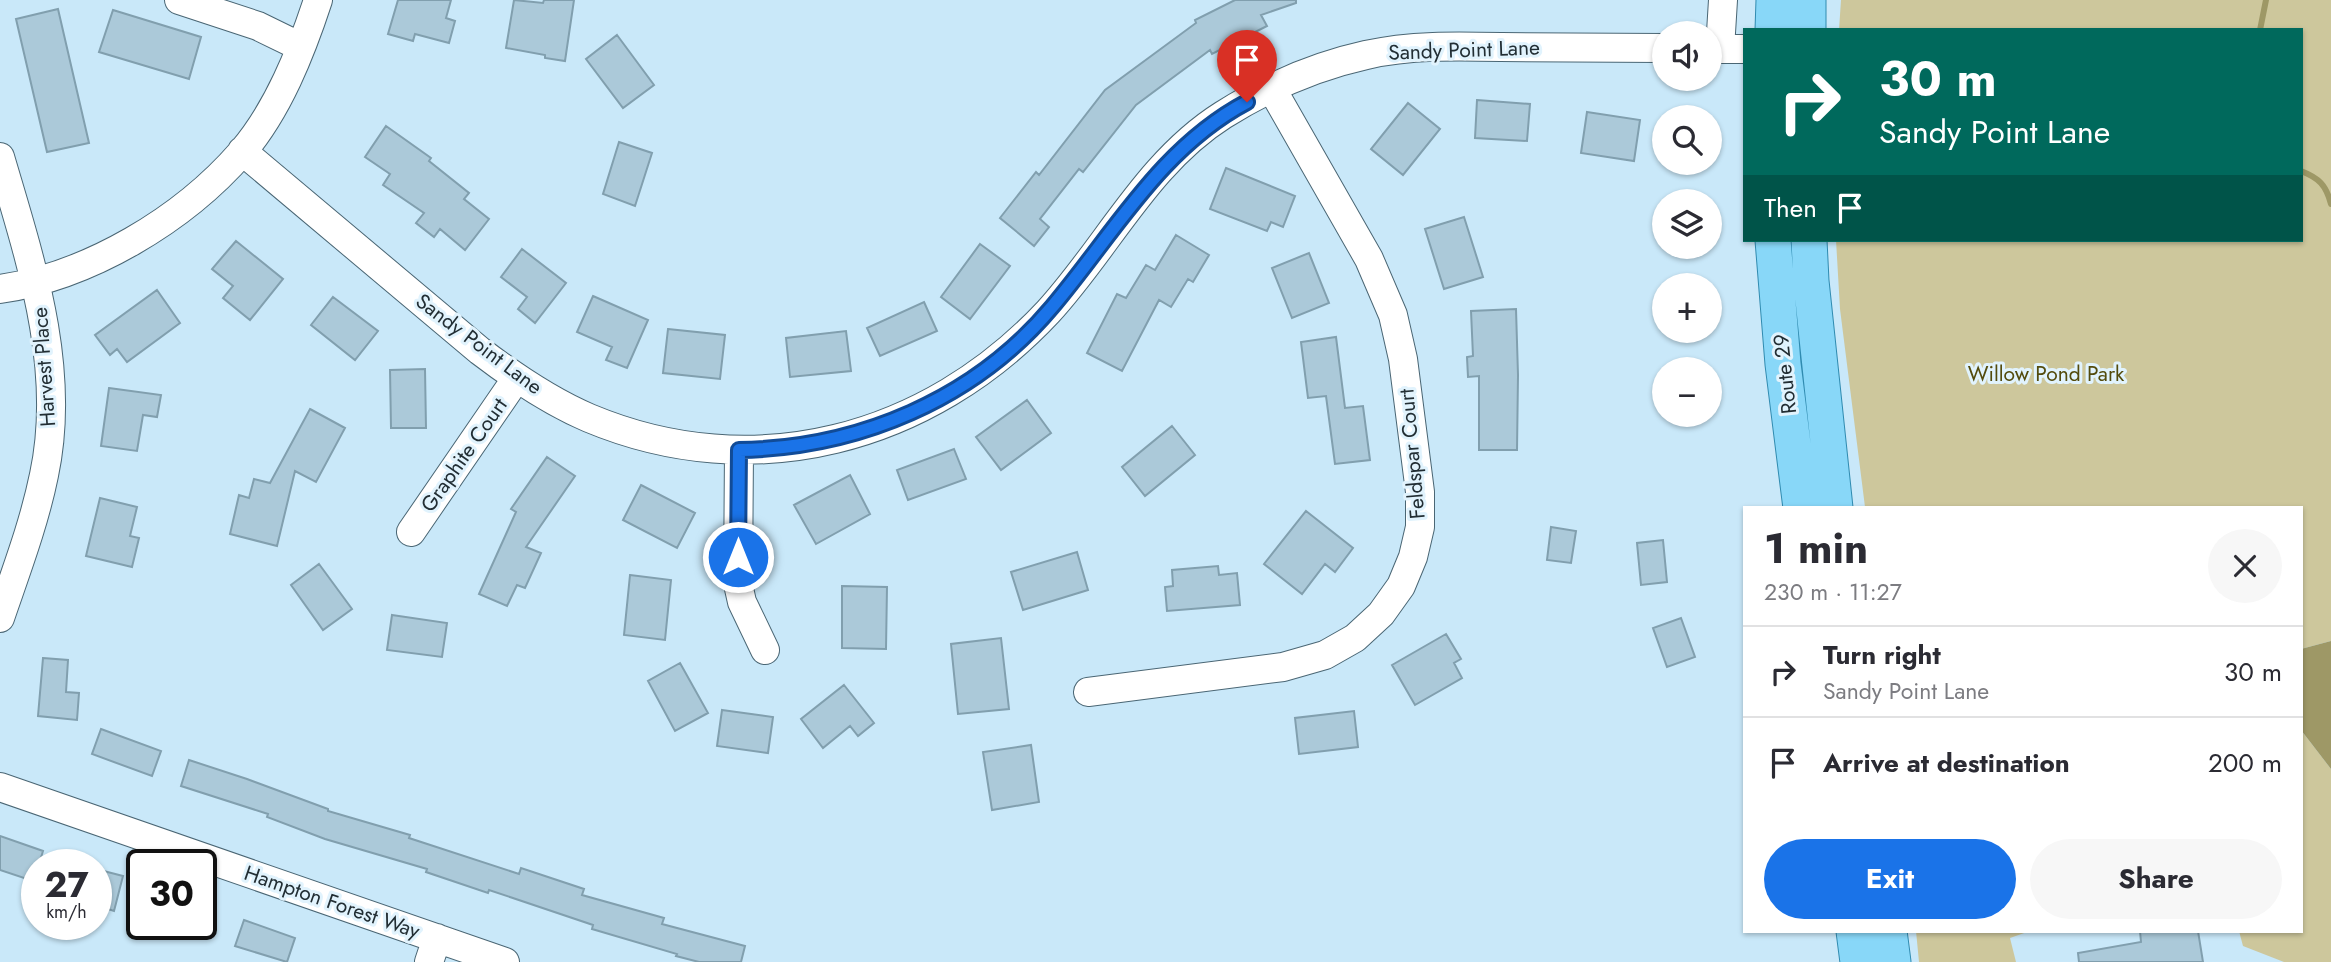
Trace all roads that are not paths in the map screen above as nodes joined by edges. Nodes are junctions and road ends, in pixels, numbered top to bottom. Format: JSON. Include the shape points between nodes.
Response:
{"nodes":[{"id":1,"x":318,"y":0,"type":"edge"},
{"id":2,"x":1723,"y":0,"type":"edge"},
{"id":3,"x":1774,"y":0,"type":"edge"},
{"id":4,"x":1808,"y":0,"type":"edge"},
{"id":5,"x":195,"y":3,"type":"edge"},
{"id":6,"x":1773,"y":28,"type":"edge"},
{"id":7,"x":1808,"y":28,"type":"edge"},
{"id":8,"x":301,"y":47,"type":"junction"},
{"id":9,"x":1652,"y":48,"type":"edge"},
{"id":10,"x":1725,"y":49,"type":"edge"},
{"id":11,"x":1272,"y":89,"type":"junction"},
{"id":12,"x":242,"y":151,"type":"junction"},
{"id":13,"x":0,"y":157,"type":"edge"},
{"id":14,"x":1773,"y":242,"type":"edge"},
{"id":15,"x":1809,"y":242,"type":"edge"},
{"id":16,"x":37,"y":282,"type":"junction"},
{"id":17,"x":0,"y":289,"type":"edge"},
{"id":18,"x":516,"y":379,"type":"junction"},
{"id":19,"x":739,"y":450,"type":"junction"},
{"id":20,"x":1801,"y":506,"type":"edge"},
{"id":21,"x":1835,"y":506,"type":"edge"},
{"id":22,"x":411,"y":532,"type":"dead end"},
{"id":23,"x":0,"y":618,"type":"edge"},
{"id":24,"x":765,"y":650,"type":"dead end"},
{"id":25,"x":1088,"y":692,"type":"dead end"},
{"id":26,"x":0,"y":787,"type":"edge"},
{"id":27,"x":1854,"y":933,"type":"edge"},
{"id":28,"x":1889,"y":933,"type":"edge"},
{"id":29,"x":433,"y":950,"type":"edge"},
{"id":30,"x":505,"y":962,"type":"edge"},
{"id":31,"x":1858,"y":962,"type":"edge"},
{"id":32,"x":1893,"y":962,"type":"edge"}],
"edges":[{"from":1,"to":8,"type":"street"},
{"from":2,"to":10,"type":"street"},
{"from":3,"to":6,"type":"main road"},
{"from":4,"to":7,"type":"main road"},
{"from":5,"to":8,"type":"street"},
{"from":8,"to":12,"type":"street","via":[[265,119]]},
{"from":9,"to":11,"type":"street","name":"Sandy Point Lane","via":[[1404,48],[1328,64]]},
{"from":11,"to":19,"type":"street","name":"Sandy Point Lane","via":[[1223,115],[1169,160],[1051,308],[1019,341],[948,395],[840,439]]},
{"from":11,"to":25,"type":"street","name":"Feldspar Court","via":[[1369,259],[1393,315],[1420,492],[1420,527],[1413,557],[1401,586],[1381,614],[1355,638],[1325,655],[1283,667]]},
{"from":12,"to":16,"type":"street","via":[[177,211],[149,230],[85,264]]},
{"from":12,"to":18,"type":"street","name":"Sandy Point Lane"},
{"from":13,"to":16,"type":"street","name":"Harvest Place"},
{"from":14,"to":20,"type":"main road","name":"Route 29"},
{"from":15,"to":21,"type":"main road","name":"Route 29"},
{"from":16,"to":17,"type":"street"},
{"from":16,"to":23,"type":"street","name":"Harvest Place","via":[[48,366],[50,431],[45,474]]},
{"from":18,"to":19,"type":"street","name":"Sandy Point Lane","via":[[559,404],[624,431],[680,444]]},
{"from":18,"to":22,"type":"street","name":"Graphite Court"},
{"from":19,"to":24,"type":"street","via":[[738,584]]},
{"from":26,"to":29,"type":"street","name":"Hampton Forest Way"},
{"from":27,"to":31,"type":"main road"},
{"from":28,"to":32,"type":"main road"},
{"from":29,"to":30,"type":"street","name":"Hampton Forest Way"}]}
